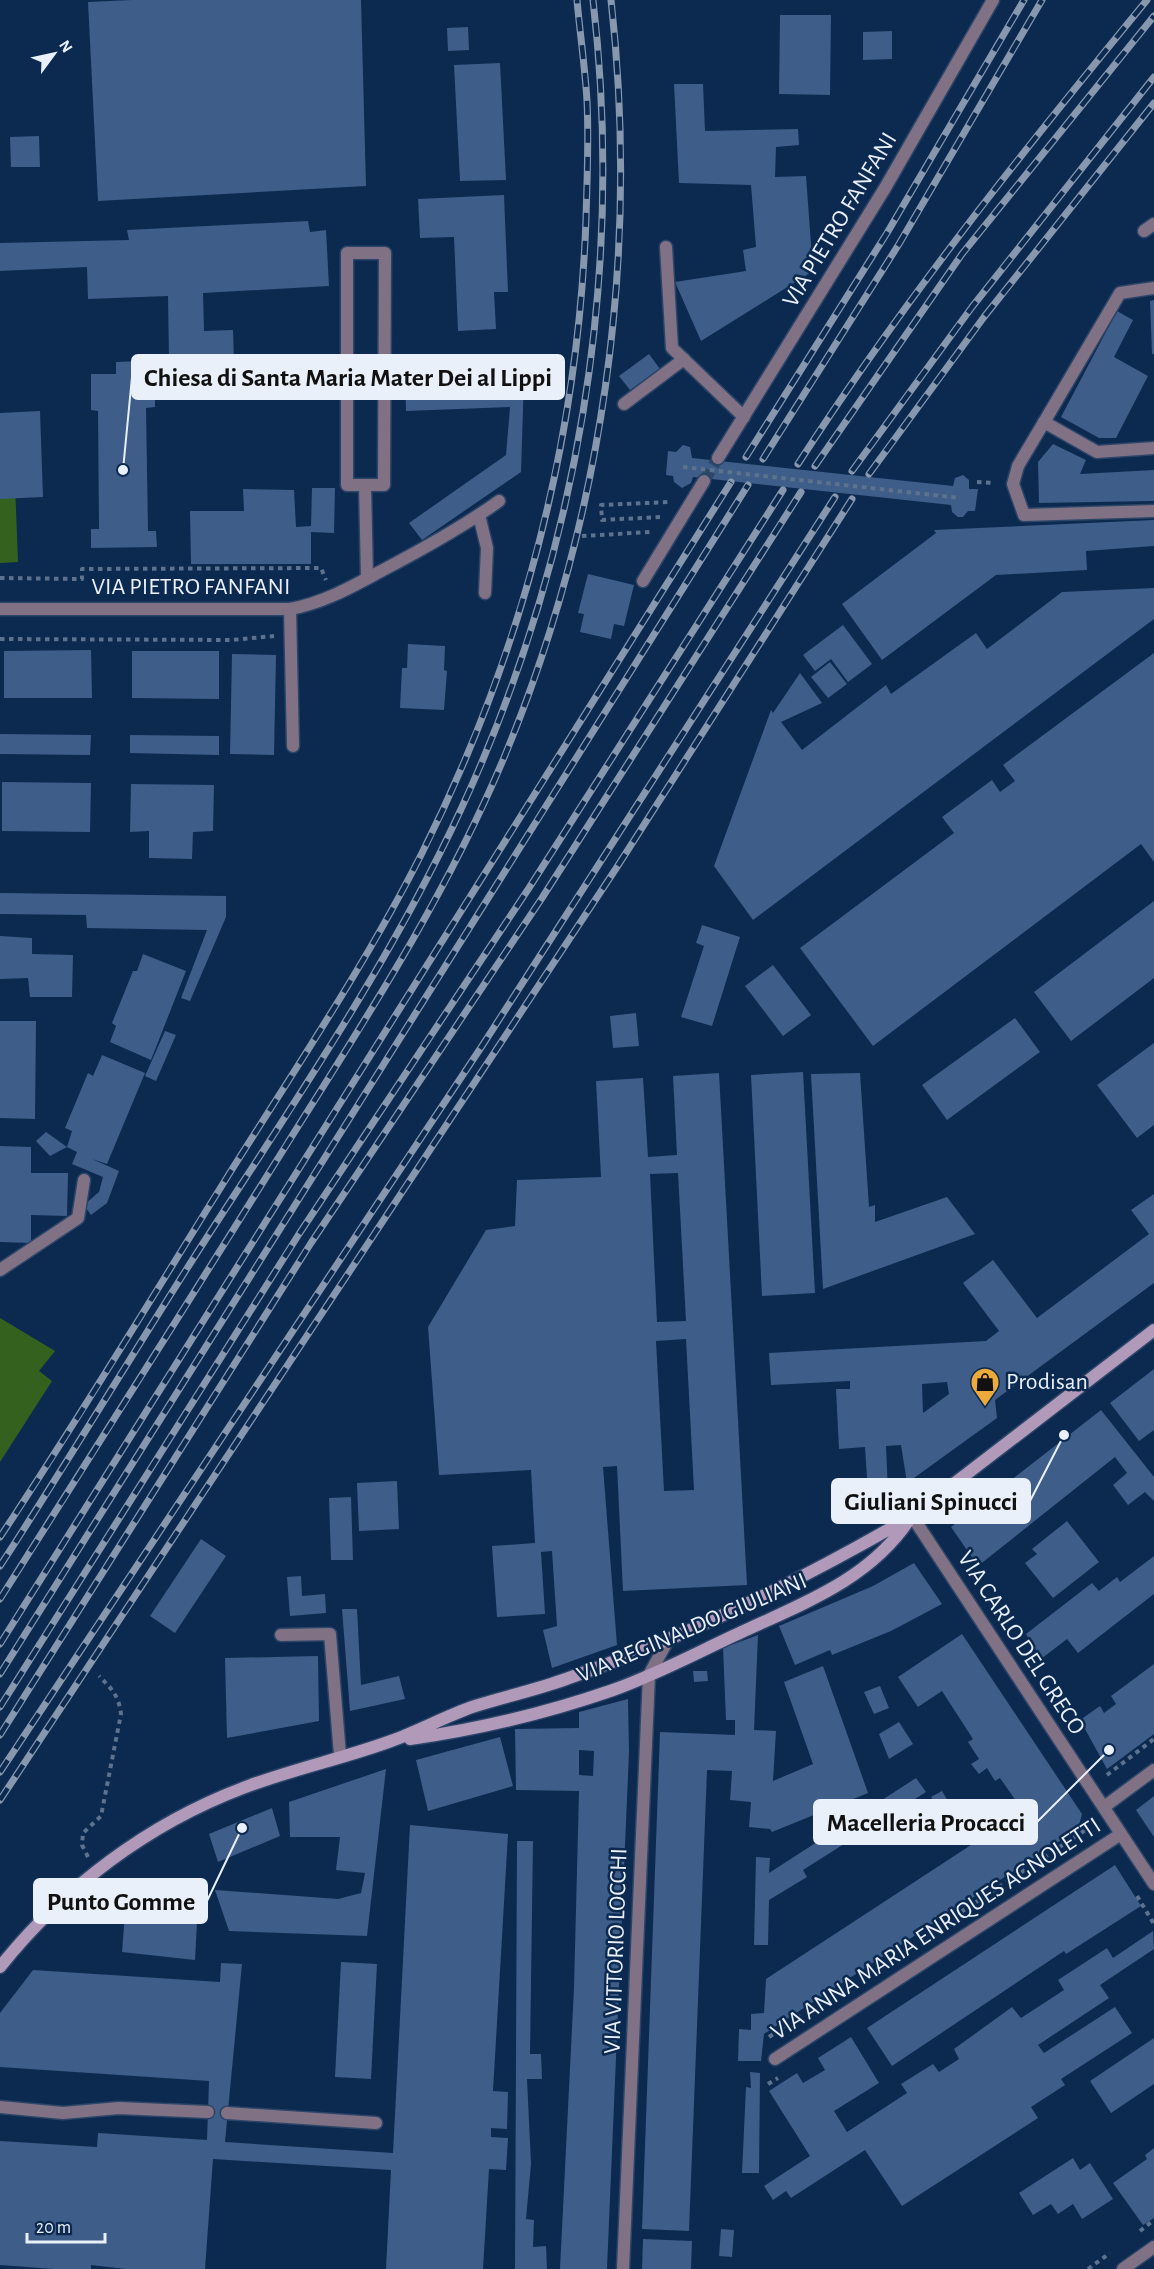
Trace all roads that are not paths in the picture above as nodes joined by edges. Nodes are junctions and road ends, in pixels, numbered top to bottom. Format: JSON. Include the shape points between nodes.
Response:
{"nodes":[{"id":1,"x":993,"y":0,"type":"edge"},
{"id":2,"x":666,"y":247,"type":"dead end"},
{"id":3,"x":1154,"y":288,"type":"edge"},
{"id":4,"x":684,"y":359,"type":"junction"},
{"id":5,"x":624,"y":404,"type":"dead end"},
{"id":6,"x":744,"y":417,"type":"junction"},
{"id":7,"x":1047,"y":417,"type":"junction"},
{"id":8,"x":1154,"y":448,"type":"edge"},
{"id":9,"x":718,"y":458,"type":"tunnel mouth"},
{"id":10,"x":704,"y":481,"type":"tunnel mouth"},
{"id":11,"x":365,"y":484,"type":"junction"},
{"id":12,"x":499,"y":501,"type":"dead end"},
{"id":13,"x":1154,"y":511,"type":"edge"},
{"id":14,"x":479,"y":515,"type":"junction"},
{"id":15,"x":367,"y":578,"type":"junction"},
{"id":16,"x":643,"y":581,"type":"dead end"},
{"id":17,"x":485,"y":592,"type":"dead end"},
{"id":18,"x":0,"y":609,"type":"edge"},
{"id":19,"x":290,"y":609,"type":"junction"},
{"id":20,"x":293,"y":746,"type":"dead end"},
{"id":21,"x":84,"y":1180,"type":"dead end"},
{"id":22,"x":0,"y":1270,"type":"edge"},
{"id":23,"x":1154,"y":1330,"type":"edge"},
{"id":24,"x":912,"y":1516,"type":"junction"},
{"id":25,"x":281,"y":1635,"type":"dead end"},
{"id":26,"x":668,"y":1640,"type":"junction"},
{"id":27,"x":649,"y":1675,"type":"junction"},
{"id":28,"x":391,"y":1742,"type":"junction"},
{"id":29,"x":340,"y":1755,"type":"junction"},
{"id":30,"x":1154,"y":1770,"type":"edge"},
{"id":31,"x":1104,"y":1807,"type":"junction"},
{"id":32,"x":1121,"y":1834,"type":"junction"},
{"id":33,"x":1154,"y":1884,"type":"edge"},
{"id":34,"x":0,"y":1966,"type":"edge"},
{"id":35,"x":775,"y":2059,"type":"dead end"},
{"id":36,"x":0,"y":2107,"type":"edge"},
{"id":37,"x":208,"y":2112,"type":"dead end"},
{"id":38,"x":227,"y":2113,"type":"dead end"},
{"id":39,"x":376,"y":2123,"type":"dead end"},
{"id":40,"x":1154,"y":2247,"type":"edge"},
{"id":41,"x":623,"y":2269,"type":"edge"},
{"id":42,"x":1123,"y":2269,"type":"edge"}],
"edges":[{"from":1,"to":6,"type":"street","name":"VIA PIETRO FANFANI","via":[[885,188]]},
{"from":2,"to":4,"type":"street","via":[[672,348]]},
{"from":3,"to":7,"type":"street","via":[[1120,293]]},
{"from":4,"to":5,"type":"street"},
{"from":4,"to":6,"type":"street"},
{"from":6,"to":9,"type":"street","name":"VIA PIETRO FANFANI"},
{"from":7,"to":8,"type":"street","via":[[1096,452]]},
{"from":7,"to":13,"type":"street","via":[[1018,466],[1013,484],[1024,515]]},
{"from":10,"to":16,"type":"street"},
{"from":11,"to":11,"type":"street","via":[[384,485],[385,253],[347,253],[347,485]]},
{"from":11,"to":15,"type":"street"},
{"from":12,"to":14,"type":"street","name":"VIA PIETRO FANFANI"},
{"from":14,"to":15,"type":"street","name":"VIA PIETRO FANFANI"},
{"from":14,"to":17,"type":"street","via":[[487,548]]},
{"from":15,"to":19,"type":"street","name":"VIA PIETRO FANFANI","via":[[333,596]]},
{"from":18,"to":19,"type":"street","name":"VIA PIETRO FANFANI"},
{"from":19,"to":20,"type":"street"},
{"from":21,"to":22,"type":"street","via":[[78,1218]]},
{"from":23,"to":24,"type":"main road","name":"VIA REGINALDO GIULIANI"},
{"from":24,"to":26,"type":"main road","name":"VIA REGINALDO GIULIANI","via":[[784,1586]]},
{"from":24,"to":27,"type":"main road","name":"VIA REGINALDO GIULIANI","via":[[880,1556],[826,1594]]},
{"from":24,"to":31,"type":"street","name":"VIA CARLO DEL GRECO"},
{"from":25,"to":29,"type":"street","via":[[330,1634]]},
{"from":26,"to":27,"type":"street","name":"VIA VITTORIO LOCCHI"},
{"from":26,"to":28,"type":"main road","name":"VIA REGINALDO GIULIANI","via":[[564,1680],[471,1708]]},
{"from":27,"to":28,"type":"main road","name":"VIA REGINALDO GIULIANI","via":[[614,1690],[476,1729]]},
{"from":27,"to":41,"type":"street","name":"VIA VITTORIO LOCCHI"},
{"from":28,"to":29,"type":"main road","name":"VIA REGINALDO GIULIANI"},
{"from":29,"to":34,"type":"main road","name":"VIA REGINALDO GIULIANI","via":[[242,1788],[151,1833],[96,1871],[36,1926]]},
{"from":30,"to":31,"type":"street"},
{"from":31,"to":32,"type":"street","name":"VIA CARLO DEL GRECO"},
{"from":32,"to":33,"type":"street","name":"VIA CARLO DEL GRECO"},
{"from":32,"to":35,"type":"street","name":"VIA ANNA MARIA ENRIQUES AGNOLETTI"},
{"from":36,"to":37,"type":"street","via":[[63,2113],[119,2108]]},
{"from":38,"to":39,"type":"street"},
{"from":40,"to":42,"type":"street"}]}
